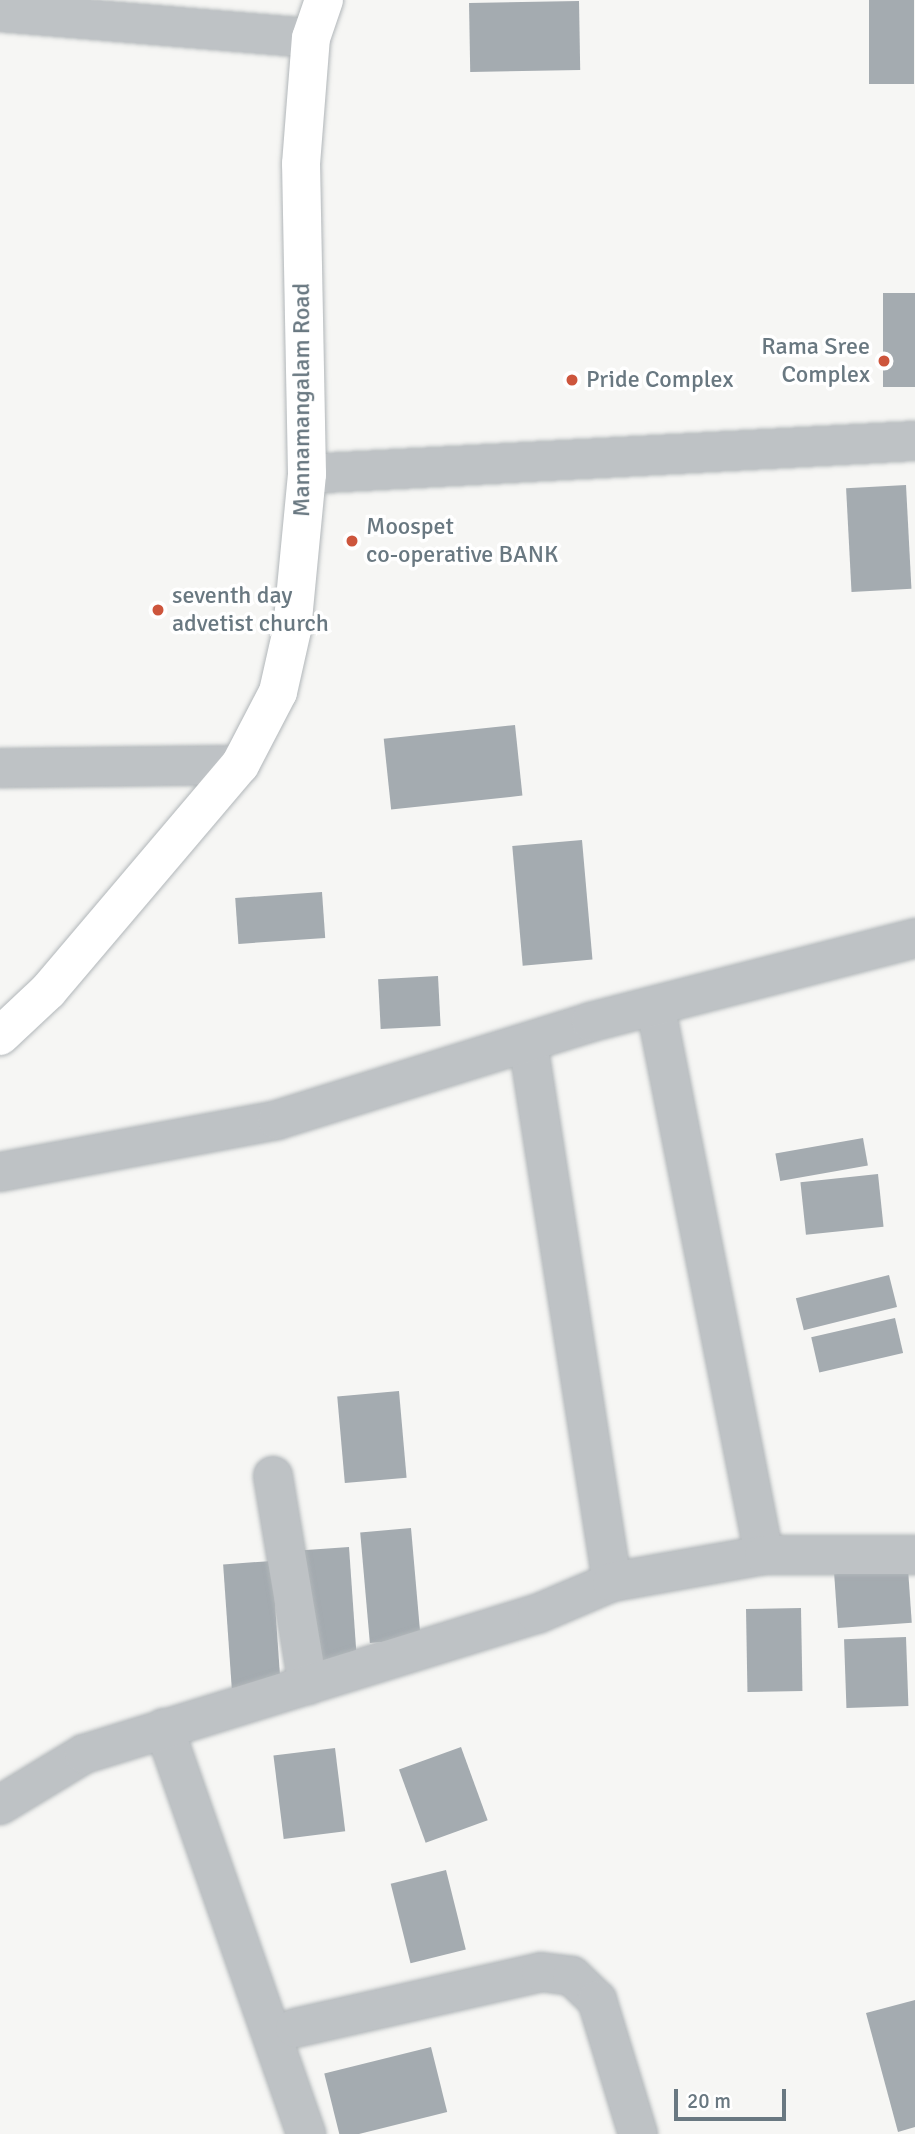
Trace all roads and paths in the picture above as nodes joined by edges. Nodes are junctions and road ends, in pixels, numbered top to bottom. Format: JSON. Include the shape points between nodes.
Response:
{"nodes":[{"id":1,"x":324,"y":0,"type":"edge"},
{"id":2,"x":75,"y":8,"type":"edge"},
{"id":3,"x":0,"y":12,"type":"edge"},
{"id":4,"x":311,"y":37,"type":"junction"},
{"id":5,"x":915,"y":441,"type":"edge"},
{"id":6,"x":307,"y":474,"type":"junction"},
{"id":7,"x":240,"y":765,"type":"junction"},
{"id":8,"x":0,"y":768,"type":"edge"},
{"id":9,"x":915,"y":938,"type":"edge"},
{"id":10,"x":656,"y":1009,"type":"junction"},
{"id":11,"x":0,"y":1036,"type":"edge"},
{"id":12,"x":528,"y":1043,"type":"junction"},
{"id":13,"x":0,"y":1172,"type":"edge"},
{"id":14,"x":273,"y":1476,"type":"dead end"},
{"id":15,"x":764,"y":1555,"type":"junction"},
{"id":16,"x":915,"y":1555,"type":"edge"},
{"id":17,"x":612,"y":1582,"type":"junction"},
{"id":18,"x":308,"y":1685,"type":"junction"},
{"id":19,"x":164,"y":1728,"type":"junction"},
{"id":20,"x":0,"y":1805,"type":"edge"},
{"id":21,"x":295,"y":2028,"type":"dead end"},
{"id":22,"x":306,"y":2134,"type":"edge"},
{"id":23,"x":638,"y":2134,"type":"edge"}],
"edges":[{"from":1,"to":4,"type":"main road","name":"Mannamangalam Road"},
{"from":2,"to":3,"type":"street"},
{"from":2,"to":4,"type":"street"},
{"from":4,"to":6,"type":"main road","name":"Mannamangalam Road","via":[[300,164]]},
{"from":5,"to":6,"type":"street"},
{"from":6,"to":7,"type":"main road","name":"Mannamangalam Road","via":[[292,630],[278,692]]},
{"from":7,"to":8,"type":"street"},
{"from":7,"to":11,"type":"main road","name":"Mannamangalam Road","via":[[48,991]]},
{"from":9,"to":10,"type":"street"},
{"from":10,"to":12,"type":"street"},
{"from":10,"to":15,"type":"street"},
{"from":12,"to":13,"type":"street","via":[[277,1121]]},
{"from":12,"to":17,"type":"street"},
{"from":14,"to":18,"type":"street"},
{"from":15,"to":16,"type":"street"},
{"from":15,"to":17,"type":"street"},
{"from":17,"to":18,"type":"street","via":[[537,1614]]},
{"from":18,"to":19,"type":"street"},
{"from":19,"to":20,"type":"street","via":[[84,1754]]},
{"from":19,"to":22,"type":"street"},
{"from":21,"to":23,"type":"street","via":[[541,1972],[572,1976],[597,2000]]}]}
